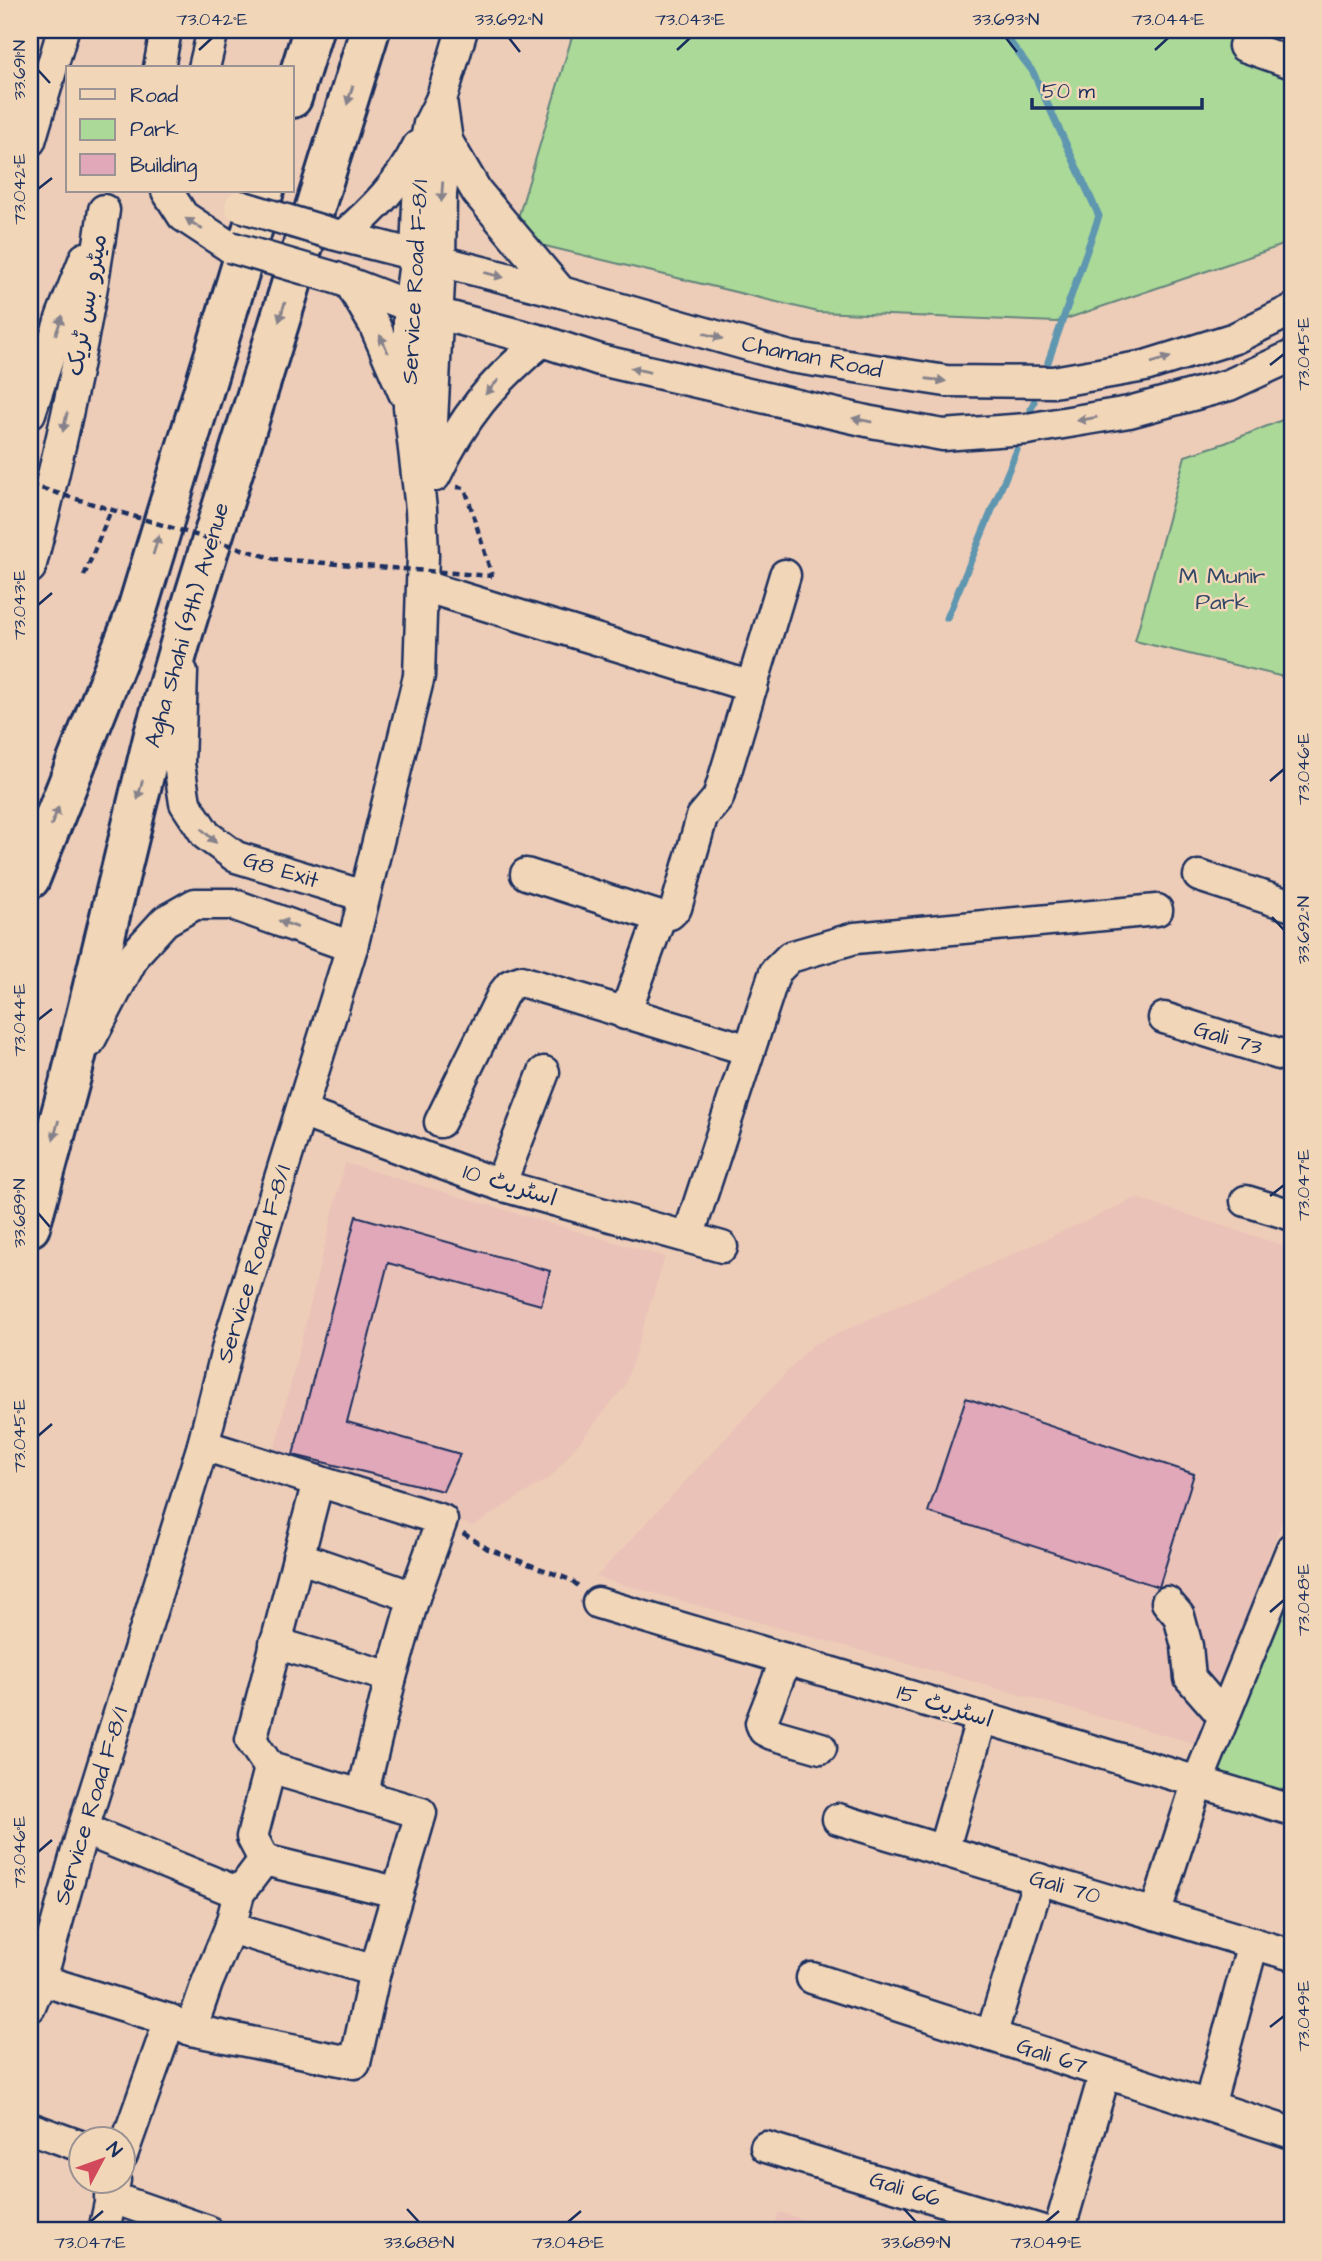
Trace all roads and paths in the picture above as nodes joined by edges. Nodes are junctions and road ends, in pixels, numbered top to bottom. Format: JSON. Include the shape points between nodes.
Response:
{"nodes":[{"id":1,"x":213,"y":30,"type":"edge"},
{"id":2,"x":313,"y":30,"type":"edge"},
{"id":3,"x":370,"y":30,"type":"edge"},
{"id":4,"x":462,"y":30,"type":"edge"},
{"id":5,"x":66,"y":34,"type":"edge"},
{"id":6,"x":1244,"y":46,"type":"dead end"},
{"id":7,"x":1292,"y":63,"type":"edge"},
{"id":8,"x":204,"y":66,"type":"edge"},
{"id":9,"x":294,"y":92,"type":"edge"},
{"id":10,"x":439,"y":122,"type":"junction"},
{"id":11,"x":30,"y":141,"type":"edge"},
{"id":12,"x":168,"y":192,"type":"edge"},
{"id":13,"x":243,"y":196,"type":"edge"},
{"id":14,"x":338,"y":235,"type":"junction"},
{"id":15,"x":428,"y":259,"type":"junction"},
{"id":16,"x":344,"y":282,"type":"junction"},
{"id":17,"x":561,"y":292,"type":"junction"},
{"id":18,"x":410,"y":305,"type":"junction"},
{"id":19,"x":1292,"y":310,"type":"edge"},
{"id":20,"x":542,"y":341,"type":"junction"},
{"id":21,"x":1292,"y":356,"type":"edge"},
{"id":22,"x":409,"y":407,"type":"junction"},
{"id":23,"x":30,"y":412,"type":"edge"},
{"id":24,"x":30,"y":485,"type":"edge"},
{"id":25,"x":466,"y":488,"type":"dead end"},
{"id":26,"x":425,"y":498,"type":"junction"},
{"id":27,"x":111,"y":510,"type":"junction"},
{"id":28,"x":30,"y":568,"type":"edge"},
{"id":29,"x":785,"y":575,"type":"dead end"},
{"id":30,"x":84,"y":576,"type":"dead end"},
{"id":31,"x":423,"y":586,"type":"junction"},
{"id":32,"x":184,"y":630,"type":"junction"},
{"id":33,"x":752,"y":687,"type":"junction"},
{"id":34,"x":526,"y":874,"type":"dead end"},
{"id":35,"x":1199,"y":876,"type":"dead end"},
{"id":36,"x":30,"y":879,"type":"edge"},
{"id":37,"x":364,"y":895,"type":"junction"},
{"id":38,"x":1292,"y":906,"type":"edge"},
{"id":39,"x":1157,"y":910,"type":"dead end"},
{"id":40,"x":660,"y":917,"type":"junction"},
{"id":41,"x":352,"y":947,"type":"junction"},
{"id":42,"x":625,"y":1014,"type":"junction"},
{"id":43,"x":1164,"y":1018,"type":"dead end"},
{"id":44,"x":749,"y":1050,"type":"junction"},
{"id":45,"x":1292,"y":1058,"type":"edge"},
{"id":46,"x":544,"y":1072,"type":"dead end"},
{"id":47,"x":71,"y":1077,"type":"junction"},
{"id":48,"x":301,"y":1112,"type":"junction"},
{"id":49,"x":440,"y":1122,"type":"dead end"},
{"id":50,"x":500,"y":1185,"type":"junction"},
{"id":51,"x":1246,"y":1201,"type":"dead end"},
{"id":52,"x":1292,"y":1215,"type":"edge"},
{"id":53,"x":30,"y":1227,"type":"edge"},
{"id":54,"x":688,"y":1237,"type":"junction"},
{"id":55,"x":722,"y":1247,"type":"dead end"},
{"id":56,"x":203,"y":1445,"type":"junction"},
{"id":57,"x":318,"y":1481,"type":"junction"},
{"id":58,"x":442,"y":1520,"type":"junction"},
{"id":59,"x":1292,"y":1548,"type":"edge"},
{"id":60,"x":298,"y":1556,"type":"junction"},
{"id":61,"x":414,"y":1597,"type":"junction"},
{"id":62,"x":1167,"y":1602,"type":"dead end"},
{"id":63,"x":598,"y":1603,"type":"joint"},
{"id":64,"x":275,"y":1643,"type":"junction"},
{"id":65,"x":786,"y":1659,"type":"junction"},
{"id":66,"x":391,"y":1677,"type":"junction"},
{"id":67,"x":982,"y":1717,"type":"junction"},
{"id":68,"x":1224,"y":1717,"type":"junction"},
{"id":69,"x":821,"y":1748,"type":"dead end"},
{"id":70,"x":270,"y":1768,"type":"junction"},
{"id":71,"x":1198,"y":1782,"type":"junction"},
{"id":72,"x":362,"y":1796,"type":"junction"},
{"id":73,"x":1292,"y":1810,"type":"edge"},
{"id":74,"x":838,"y":1819,"type":"dead end"},
{"id":75,"x":83,"y":1829,"type":"junction"},
{"id":76,"x":943,"y":1851,"type":"junction"},
{"id":77,"x":264,"y":1860,"type":"junction"},
{"id":78,"x":1039,"y":1879,"type":"junction"},
{"id":79,"x":396,"y":1892,"type":"junction"},
{"id":80,"x":239,"y":1893,"type":"junction"},
{"id":81,"x":1155,"y":1914,"type":"junction"},
{"id":82,"x":230,"y":1928,"type":"junction"},
{"id":83,"x":1253,"y":1943,"type":"junction"},
{"id":84,"x":1292,"y":1955,"type":"edge"},
{"id":85,"x":375,"y":1971,"type":"junction"},
{"id":86,"x":812,"y":1978,"type":"dead end"},
{"id":87,"x":41,"y":1980,"type":"junction"},
{"id":88,"x":30,"y":2007,"type":"edge"},
{"id":89,"x":180,"y":2025,"type":"junction"},
{"id":90,"x":991,"y":2036,"type":"junction"},
{"id":91,"x":1105,"y":2073,"type":"junction"},
{"id":92,"x":1209,"y":2106,"type":"junction"},
{"id":93,"x":136,"y":2124,"type":"edge"},
{"id":94,"x":30,"y":2128,"type":"edge"},
{"id":95,"x":1292,"y":2133,"type":"edge"},
{"id":96,"x":66,"y":2141,"type":"edge"},
{"id":97,"x":766,"y":2147,"type":"dead end"},
{"id":98,"x":111,"y":2194,"type":"edge"},
{"id":99,"x":123,"y":2194,"type":"edge"},
{"id":100,"x":104,"y":2231,"type":"edge"},
{"id":101,"x":208,"y":2231,"type":"edge"},
{"id":102,"x":1043,"y":2231,"type":"edge"},
{"id":103,"x":1059,"y":2231,"type":"edge"}],
"edges":[{"from":1,"to":8,"type":"street"},
{"from":2,"to":9,"type":"main road"},
{"from":3,"to":32,"type":"main road","name":"Agha Shahi (9th) Avenue","one_way":true},
{"from":4,"to":10,"type":"street","name":"Service Road F-8/1"},
{"from":5,"to":11,"type":"street"},
{"from":6,"to":7,"type":"street"},
{"from":10,"to":14,"type":"street","via":[[379,205]]},
{"from":10,"to":15,"type":"street","name":"Service Road F-8/1","via":[[419,178]]},
{"from":10,"to":17,"type":"street","via":[[477,192]]},
{"from":16,"to":12,"type":"street","one_way":true,"bridge":true,"via":[[230,247],[183,216]]},
{"from":13,"to":14,"type":"street","name":"Chaman Road","bridge":true},
{"from":36,"to":13,"type":"main road","one_way":true,"via":[[136,610]]},
{"from":14,"to":15,"type":"street","name":"Chaman Road"},
{"from":15,"to":17,"type":"street","name":"Chaman Road","one_way":true},
{"from":15,"to":18,"type":"street","name":"Service Road F-8/1"},
{"from":16,"to":18,"type":"street"},
{"from":22,"to":16,"type":"street","one_way":true,"via":[[374,324]]},
{"from":17,"to":19,"type":"street","name":"Chaman Road","one_way":true,"via":[[790,357],[946,382],[1053,382],[1145,366],[1235,338]]},
{"from":18,"to":20,"type":"street"},
{"from":18,"to":22,"type":"street","name":"Service Road F-8/1"},
{"from":18,"to":26,"type":"street","name":"Service Road F-8/1"},
{"from":21,"to":20,"type":"street","one_way":true,"via":[[1229,385],[1129,412],[1027,429],[943,435],[634,368]]},
{"from":20,"to":26,"type":"street","one_way":true,"via":[[506,370],[475,405],[449,444]]},
{"from":22,"to":26,"type":"street","name":"Service Road F-8/1"},
{"from":23,"to":28,"type":"street","name":"میٹرو بس ٹریک","one_way":true,"via":[[104,210],[93,288]]},
{"from":24,"to":27,"type":"path","bridge":true},
{"from":25,"to":27,"type":"path","bridge":true,"via":[[492,576],[275,559]]},
{"from":26,"to":31,"type":"street","name":"Service Road F-8/1"},
{"from":27,"to":30,"type":"path"},
{"from":29,"to":33,"type":"street"},
{"from":31,"to":33,"type":"street"},
{"from":31,"to":37,"type":"street","name":"Service Road F-8/1","via":[[419,676]]},
{"from":32,"to":37,"type":"street","name":"G8 Exit","one_way":true,"via":[[179,764],[185,803],[206,835],[236,857]]},
{"from":32,"to":47,"type":"main road","name":"Agha Shahi (9th) Avenue","one_way":true,"via":[[154,734]]},
{"from":33,"to":40,"type":"street","via":[[718,798],[702,817],[676,908]]},
{"from":34,"to":40,"type":"street"},
{"from":35,"to":38,"type":"street"},
{"from":37,"to":41,"type":"street","name":"Service Road F-8/1"},
{"from":39,"to":44,"type":"street","via":[[855,938],[790,957],[775,972]]},
{"from":40,"to":42,"type":"street"},
{"from":41,"to":47,"type":"street","one_way":true,"via":[[232,904],[195,904],[165,922],[135,954]]},
{"from":41,"to":48,"type":"street","name":"Service Road F-8/1"},
{"from":42,"to":44,"type":"street"},
{"from":42,"to":49,"type":"street","via":[[522,981],[510,985]]},
{"from":43,"to":45,"type":"street","name":"Gali 73"},
{"from":44,"to":54,"type":"street"},
{"from":46,"to":50,"type":"street"},
{"from":47,"to":53,"type":"main road","name":"Agha Shahi (9th) Avenue","one_way":true},
{"from":48,"to":50,"type":"street","name":"اسٹریٹ 10"},
{"from":48,"to":56,"type":"street","name":"Service Road F-8/1","via":[[229,1342]]},
{"from":50,"to":54,"type":"street","name":"اسٹریٹ 10"},
{"from":51,"to":52,"type":"street"},
{"from":54,"to":55,"type":"street","name":"اسٹریٹ 10"},
{"from":56,"to":57,"type":"street"},
{"from":56,"to":75,"type":"street","name":"Service Road F-8/1"},
{"from":57,"to":58,"type":"street"},
{"from":57,"to":60,"type":"street"},
{"from":58,"to":61,"type":"street"},
{"from":58,"to":63,"type":"path","via":[[488,1549],[571,1580]]},
{"from":59,"to":68,"type":"street"},
{"from":60,"to":61,"type":"street"},
{"from":60,"to":64,"type":"street"},
{"from":61,"to":66,"type":"street"},
{"from":62,"to":68,"type":"street","via":[[1180,1616],[1191,1678]]},
{"from":63,"to":65,"type":"street","name":"اسٹریٹ 15"},
{"from":64,"to":66,"type":"street"},
{"from":64,"to":70,"type":"street","via":[[251,1740]]},
{"from":65,"to":67,"type":"street","name":"اسٹریٹ 15"},
{"from":65,"to":69,"type":"street","via":[[761,1723],[772,1734]]},
{"from":66,"to":72,"type":"street"},
{"from":67,"to":71,"type":"street","name":"اسٹریٹ 15"},
{"from":67,"to":76,"type":"street"},
{"from":68,"to":71,"type":"street"},
{"from":70,"to":72,"type":"street"},
{"from":70,"to":77,"type":"street","via":[[252,1837]]},
{"from":71,"to":73,"type":"street","name":"اسٹریٹ 15"},
{"from":71,"to":81,"type":"street"},
{"from":72,"to":79,"type":"street","via":[[421,1813]]},
{"from":74,"to":76,"type":"street","name":"Gali 70"},
{"from":75,"to":80,"type":"street"},
{"from":75,"to":87,"type":"street","name":"Service Road F-8/1"},
{"from":76,"to":78,"type":"street","name":"Gali 70"},
{"from":77,"to":79,"type":"street"},
{"from":77,"to":80,"type":"street"},
{"from":78,"to":81,"type":"street","name":"Gali 70"},
{"from":78,"to":90,"type":"street"},
{"from":79,"to":85,"type":"street"},
{"from":80,"to":82,"type":"street"},
{"from":81,"to":83,"type":"street","name":"Gali 70"},
{"from":82,"to":85,"type":"street"},
{"from":82,"to":89,"type":"street","via":[[207,1983]]},
{"from":83,"to":84,"type":"street","name":"Gali 70"},
{"from":83,"to":92,"type":"street"},
{"from":85,"to":89,"type":"street","via":[[355,2063]]},
{"from":86,"to":90,"type":"street","name":"Gali 67"},
{"from":87,"to":88,"type":"street","name":"Service Road F-8/1"},
{"from":87,"to":89,"type":"street"},
{"from":89,"to":93,"type":"street"},
{"from":90,"to":91,"type":"street","name":"Gali 67"},
{"from":91,"to":92,"type":"street","name":"Gali 67"},
{"from":91,"to":103,"type":"street"},
{"from":92,"to":95,"type":"street","name":"Gali 67"},
{"from":94,"to":96,"type":"street"},
{"from":97,"to":102,"type":"street","name":"Gali 66"},
{"from":98,"to":100,"type":"street"},
{"from":99,"to":101,"type":"street"}]}
